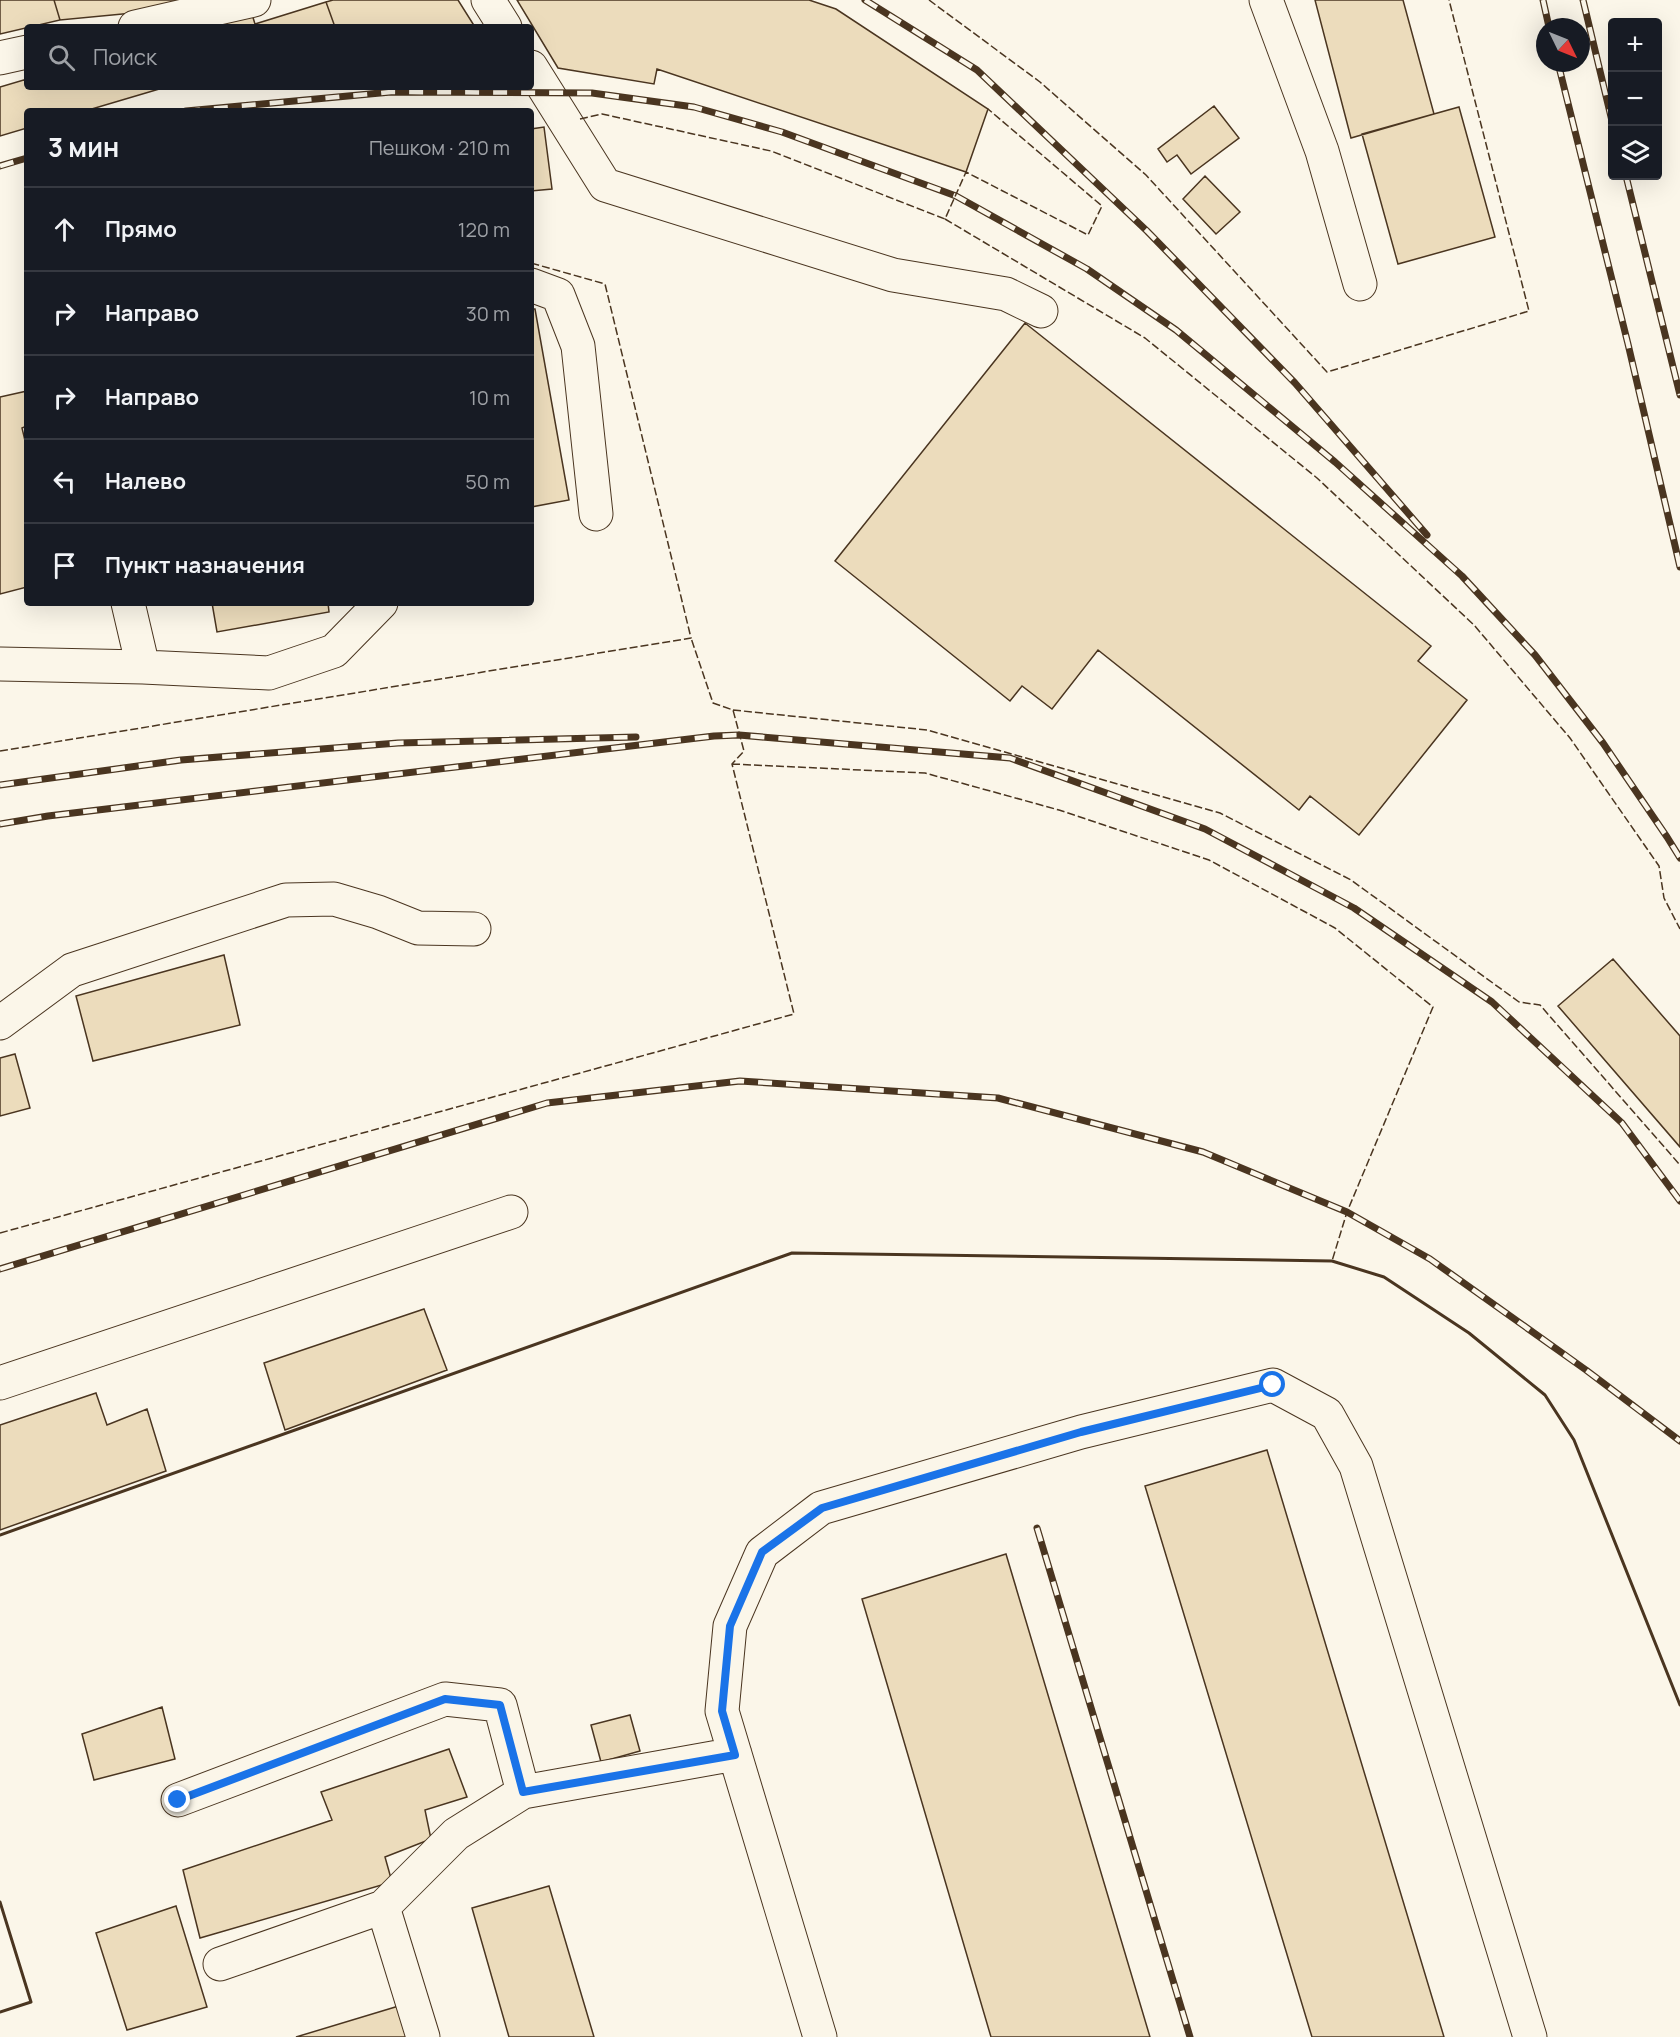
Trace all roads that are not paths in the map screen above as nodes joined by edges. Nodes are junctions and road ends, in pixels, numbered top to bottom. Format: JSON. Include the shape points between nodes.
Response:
{"nodes":[{"id":1,"x":254,"y":0,"type":"edge"},
{"id":2,"x":488,"y":0,"type":"edge"},
{"id":3,"x":1266,"y":0,"type":"edge"},
{"id":4,"x":148,"y":24,"type":"edge"},
{"id":5,"x":504,"y":24,"type":"edge"},
{"id":6,"x":24,"y":52,"type":"edge"},
{"id":7,"x":0,"y":58,"type":"edge"},
{"id":8,"x":534,"y":72,"type":"edge"},
{"id":9,"x":1360,"y":284,"type":"dead end"},
{"id":10,"x":534,"y":286,"type":"edge"},
{"id":11,"x":1041,"y":311,"type":"dead end"},
{"id":12,"x":596,"y":514,"type":"dead end"},
{"id":13,"x":129,"y":606,"type":"edge"},
{"id":14,"x":378,"y":606,"type":"edge"},
{"id":15,"x":0,"y":664,"type":"edge"},
{"id":16,"x":143,"y":667,"type":"junction"},
{"id":17,"x":474,"y":929,"type":"dead end"},
{"id":18,"x":0,"y":1023,"type":"edge"},
{"id":19,"x":511,"y":1212,"type":"dead end"},
{"id":20,"x":0,"y":1383,"type":"edge"},
{"id":21,"x":735,"y":1755,"type":"junction"},
{"id":22,"x":523,"y":1792,"type":"junction"},
{"id":23,"x":178,"y":1800,"type":"dead end"},
{"id":24,"x":383,"y":1907,"type":"junction"},
{"id":25,"x":220,"y":1964,"type":"dead end"},
{"id":26,"x":423,"y":2037,"type":"edge"},
{"id":27,"x":820,"y":2037,"type":"edge"},
{"id":28,"x":1530,"y":2037,"type":"edge"}],
"edges":[{"from":1,"to":4,"type":"lane"},
{"from":2,"to":5,"type":"lane"},
{"from":3,"to":9,"type":"lane","via":[[1322,151]]},
{"from":6,"to":7,"type":"lane"},
{"from":8,"to":11,"type":"lane","via":[[605,185],[893,275],[1006,294]]},
{"from":10,"to":12,"type":"lane","via":[[558,295],[578,346]]},
{"from":13,"to":16,"type":"lane"},
{"from":14,"to":16,"type":"lane","via":[[334,651],[269,673]]},
{"from":15,"to":16,"type":"lane"},
{"from":17,"to":18,"type":"lane","via":[[418,928],[334,899],[286,900],[72,970]]},
{"from":19,"to":20,"type":"lane"},
{"from":21,"to":22,"type":"lane"},
{"from":21,"to":27,"type":"lane"},
{"from":21,"to":28,"type":"lane","via":[[722,1711],[730,1626],[762,1552],[822,1508],[1081,1432],[1273,1385],[1327,1413],[1356,1466]]},
{"from":22,"to":23,"type":"lane","via":[[500,1705],[445,1699]]},
{"from":22,"to":24,"type":"lane","via":[[456,1834]]},
{"from":24,"to":25,"type":"lane"},
{"from":24,"to":26,"type":"lane"}]}
